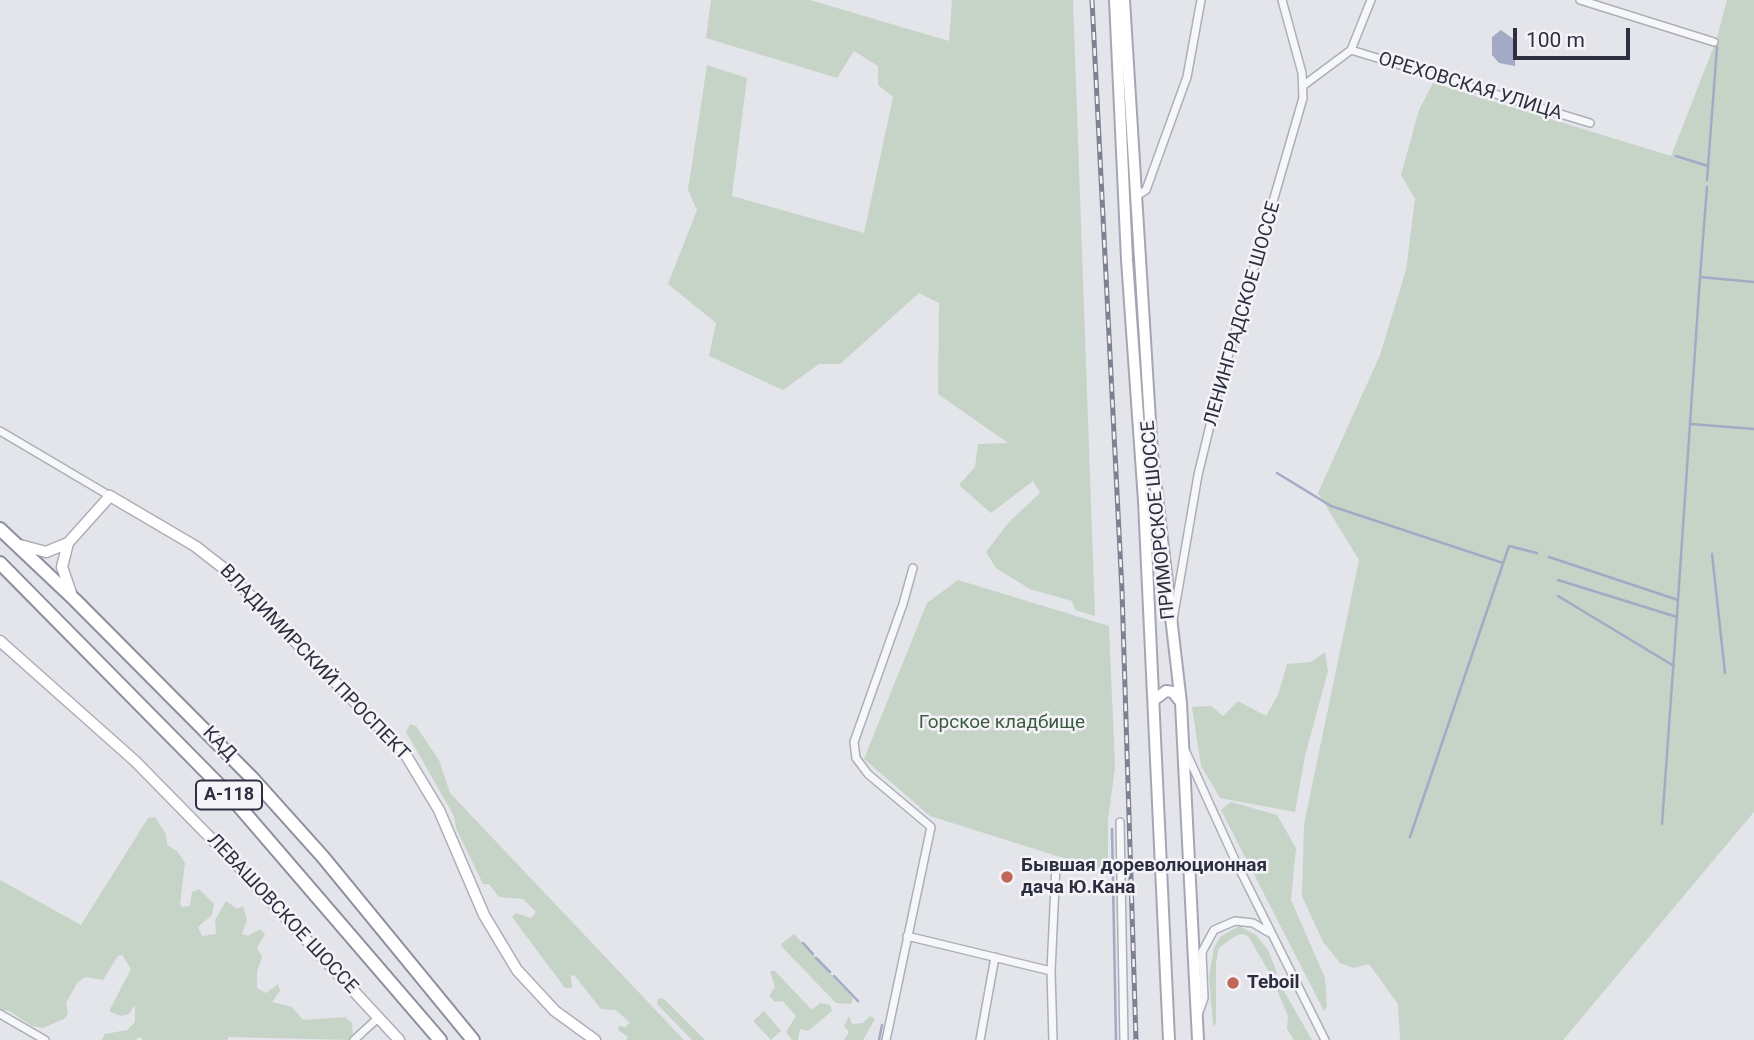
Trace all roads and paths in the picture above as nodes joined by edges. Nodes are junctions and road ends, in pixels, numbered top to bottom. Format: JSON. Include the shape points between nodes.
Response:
{"nodes":[{"id":1,"x":1115,"y":0,"type":"edge"},
{"id":2,"x":1124,"y":0,"type":"edge"},
{"id":3,"x":1201,"y":0,"type":"edge"},
{"id":4,"x":1282,"y":0,"type":"edge"},
{"id":5,"x":1371,"y":0,"type":"edge"},
{"id":6,"x":1580,"y":0,"type":"edge"},
{"id":7,"x":1714,"y":42,"type":"dead end"},
{"id":8,"x":1350,"y":50,"type":"junction"},
{"id":9,"x":1304,"y":85,"type":"junction"},
{"id":10,"x":1590,"y":123,"type":"dead end"},
{"id":11,"x":1134,"y":197,"type":"junction"},
{"id":12,"x":0,"y":431,"type":"edge"},
{"id":13,"x":110,"y":496,"type":"junction"},
{"id":14,"x":0,"y":529,"type":"edge"},
{"id":15,"x":13,"y":541,"type":"junction"},
{"id":16,"x":68,"y":543,"type":"junction"},
{"id":17,"x":1,"y":564,"type":"edge"},
{"id":18,"x":913,"y":568,"type":"dead end"},
{"id":19,"x":75,"y":600,"type":"junction"},
{"id":20,"x":1170,"y":630,"type":"junction"},
{"id":21,"x":0,"y":641,"type":"edge"},
{"id":22,"x":1154,"y":700,"type":"junction"},
{"id":23,"x":1181,"y":703,"type":"junction"},
{"id":24,"x":1183,"y":745,"type":"junction"},
{"id":25,"x":1119,"y":822,"type":"dead end"},
{"id":26,"x":1055,"y":864,"type":"dead end"},
{"id":27,"x":1271,"y":934,"type":"junction"},
{"id":28,"x":906,"y":936,"type":"junction"},
{"id":29,"x":995,"y":957,"type":"junction"},
{"id":30,"x":1051,"y":971,"type":"junction"},
{"id":31,"x":0,"y":1013,"type":"edge"},
{"id":32,"x":1197,"y":1016,"type":"junction"},
{"id":33,"x":379,"y":1017,"type":"junction"},
{"id":34,"x":45,"y":1040,"type":"edge"},
{"id":35,"x":354,"y":1040,"type":"edge"},
{"id":36,"x":399,"y":1040,"type":"edge"},
{"id":37,"x":440,"y":1040,"type":"edge"},
{"id":38,"x":472,"y":1040,"type":"edge"},
{"id":39,"x":595,"y":1040,"type":"edge"},
{"id":40,"x":886,"y":1040,"type":"edge"},
{"id":41,"x":980,"y":1040,"type":"edge"},
{"id":42,"x":1053,"y":1040,"type":"edge"},
{"id":43,"x":1125,"y":1040,"type":"edge"},
{"id":44,"x":1169,"y":1040,"type":"edge"},
{"id":45,"x":1198,"y":1040,"type":"edge"},
{"id":46,"x":1325,"y":1040,"type":"edge"}],
"edges":[{"from":1,"to":22,"type":"main road","name":"ПРИМОРСКОЕ ШОССЕ"},
{"from":2,"to":11,"type":"main road","name":"ПРИМОРСКОЕ ШОССЕ"},
{"from":3,"to":11,"type":"street","via":[[1187,77],[1146,190]]},
{"from":4,"to":9,"type":"street","name":"ЛЕНИНГРАДСКОЕ ШОССЕ"},
{"from":5,"to":8,"type":"street"},
{"from":6,"to":7,"type":"street"},
{"from":8,"to":9,"type":"street"},
{"from":8,"to":10,"type":"street","name":"ОРЕХОВСКАЯ УЛИЦА"},
{"from":9,"to":20,"type":"street","name":"ЛЕНИНГРАДСКОЕ ШОССЕ","via":[[1294,135],[1214,406]]},
{"from":11,"to":20,"type":"main road","name":"ПРИМОРСКОЕ ШОССЕ"},
{"from":12,"to":13,"type":"street","name":"ВЛАДИМИРСКИЙ ПРОСПЕКТ"},
{"from":13,"to":16,"type":"main road"},
{"from":13,"to":39,"type":"main road","name":"ВЛАДИМИРСКИЙ ПРОСПЕКТ","via":[[222,566],[404,752],[427,788],[484,915],[517,970],[555,1011]]},
{"from":14,"to":15,"type":"highway","name":"КАД","number":"А-118"},
{"from":15,"to":16,"type":"main road","via":[[38,552]]},
{"from":15,"to":19,"type":"highway","name":"КАД","number":"А-118"},
{"from":16,"to":19,"type":"main road","via":[[62,567]]},
{"from":17,"to":37,"type":"highway","name":"КАД","number":"А-118","via":[[232,797]]},
{"from":18,"to":28,"type":"street","via":[[855,742],[856,758],[868,774],[931,827]]},
{"from":19,"to":38,"type":"highway","name":"КАД","number":"А-118","via":[[253,779]]},
{"from":20,"to":23,"type":"main road","name":"ПРИМОРСКОЕ ШОССЕ"},
{"from":21,"to":33,"type":"main road","name":"ЛЕВАШОВСКОЕ ШОССЕ","via":[[135,761]]},
{"from":22,"to":23,"type":"main road","via":[[1159,693],[1170,691]]},
{"from":22,"to":44,"type":"main road","name":"ПРИМОРСКОЕ ШОССЕ"},
{"from":23,"to":24,"type":"main road","name":"ПРИМОРСКОЕ ШОССЕ"},
{"from":24,"to":27,"type":"street"},
{"from":24,"to":32,"type":"main road","name":"ПРИМОРСКОЕ ШОССЕ"},
{"from":25,"to":43,"type":"street"},
{"from":26,"to":30,"type":"street"},
{"from":27,"to":32,"type":"street","via":[[1253,923],[1235,921],[1214,930],[1202,952],[1204,998]]},
{"from":27,"to":46,"type":"street"},
{"from":28,"to":29,"type":"street"},
{"from":28,"to":40,"type":"street"},
{"from":29,"to":30,"type":"street"},
{"from":29,"to":41,"type":"street"},
{"from":30,"to":42,"type":"street"},
{"from":31,"to":34,"type":"street"},
{"from":32,"to":45,"type":"main road","name":"ПРИМОРСКОЕ ШОССЕ"},
{"from":33,"to":35,"type":"street"},
{"from":33,"to":36,"type":"main road","name":"ЛЕВАШОВСКОЕ ШОССЕ"}]}
